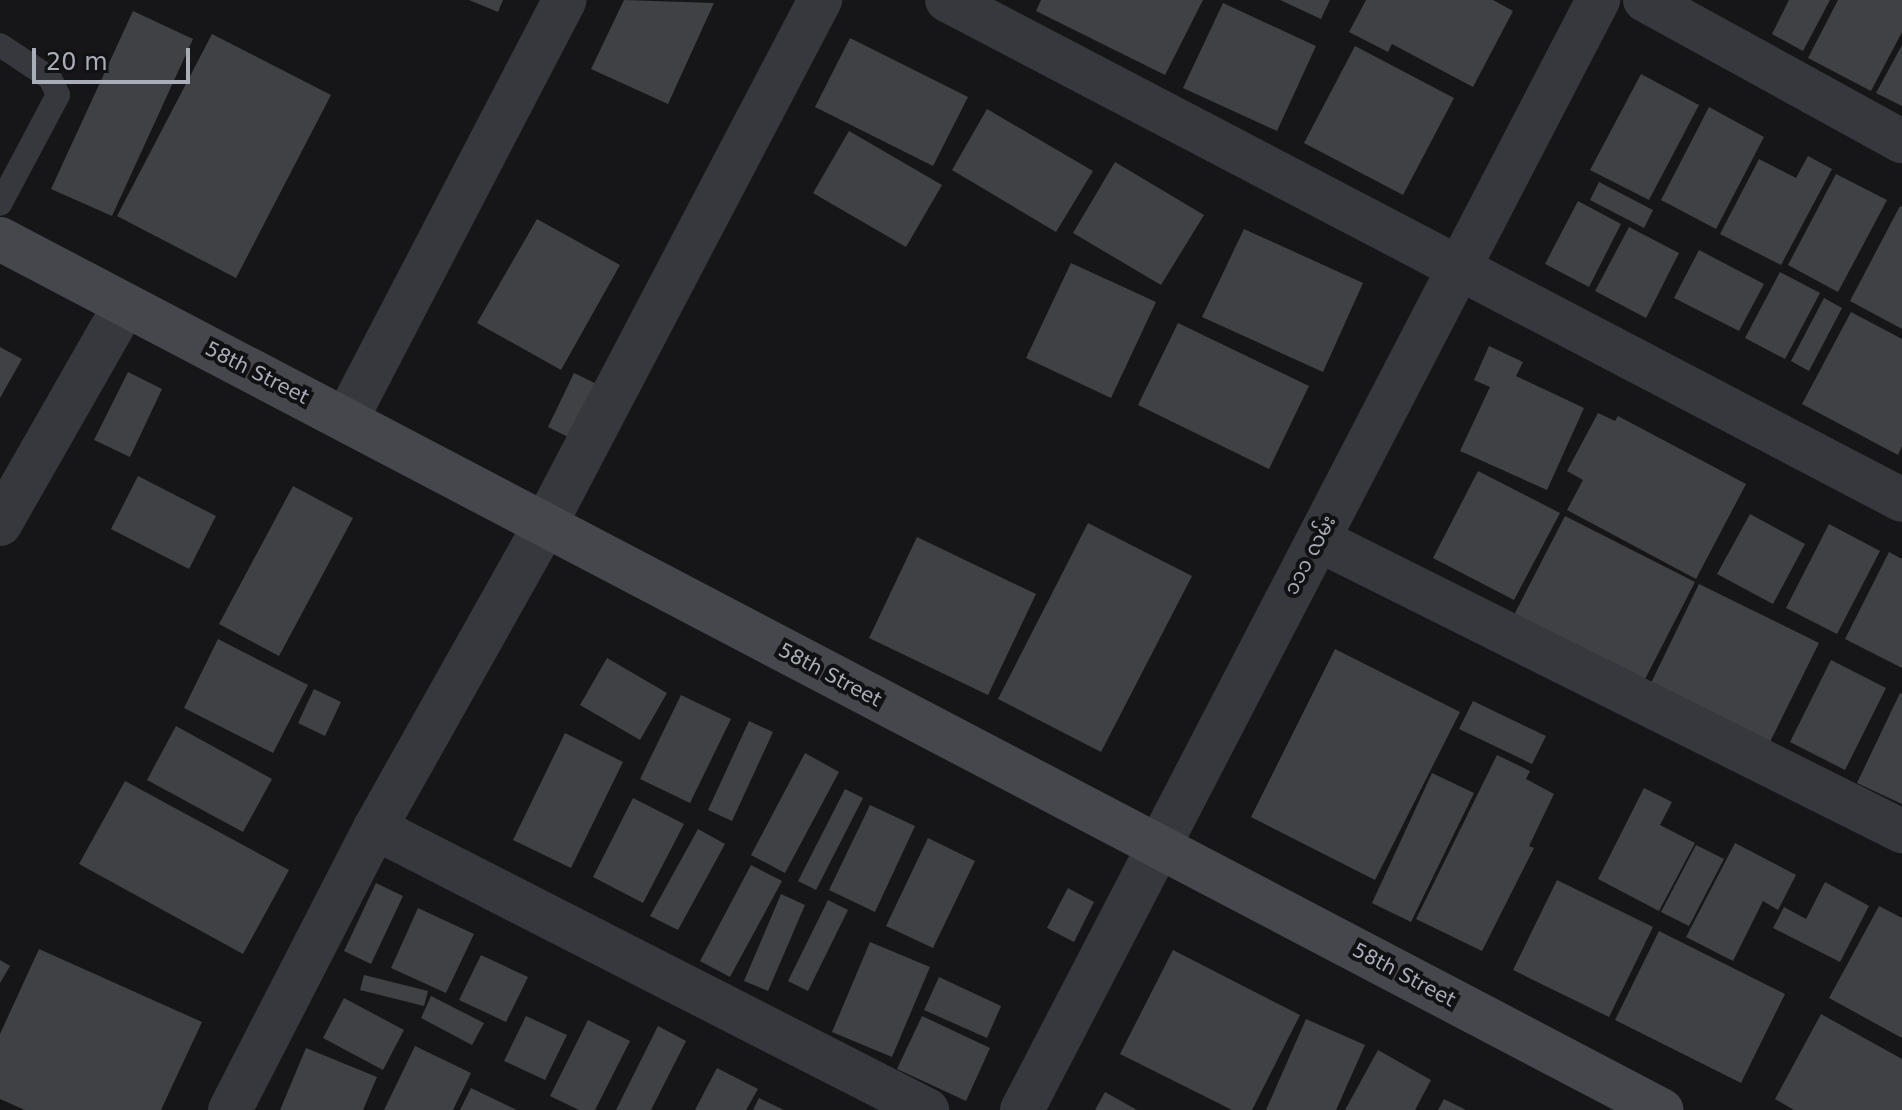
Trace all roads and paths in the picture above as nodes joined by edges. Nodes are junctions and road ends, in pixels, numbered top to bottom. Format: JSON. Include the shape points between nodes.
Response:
{"nodes":[{"id":1,"x":565,"y":0,"type":"edge"},
{"id":2,"x":820,"y":0,"type":"edge"},
{"id":3,"x":947,"y":0,"type":"edge"},
{"id":4,"x":1598,"y":0,"type":"edge"},
{"id":5,"x":1645,"y":0,"type":"edge"},
{"id":6,"x":0,"y":45,"type":"edge"},
{"id":7,"x":1902,"y":141,"type":"edge"},
{"id":8,"x":0,"y":204,"type":"edge"},
{"id":9,"x":0,"y":239,"type":"edge"},
{"id":10,"x":1459,"y":268,"type":"junction"},
{"id":11,"x":125,"y":305,"type":"junction"},
{"id":12,"x":347,"y":418,"type":"junction"},
{"id":13,"x":1902,"y":500,"type":"edge"},
{"id":14,"x":0,"y":524,"type":"edge"},
{"id":15,"x":545,"y":525,"type":"junction"},
{"id":16,"x":1319,"y":540,"type":"junction"},
{"id":17,"x":375,"y":828,"type":"junction"},
{"id":18,"x":1902,"y":831,"type":"edge"},
{"id":19,"x":1156,"y":845,"type":"junction"},
{"id":20,"x":230,"y":1110,"type":"edge"},
{"id":21,"x":927,"y":1110,"type":"edge"},
{"id":22,"x":1022,"y":1110,"type":"edge"},
{"id":23,"x":1661,"y":1110,"type":"edge"}],
"edges":[{"from":1,"to":12,"type":"street"},
{"from":2,"to":15,"type":"street"},
{"from":3,"to":10,"type":"street"},
{"from":4,"to":10,"type":"street","name":"၁၁၁ လမ်း"},
{"from":5,"to":7,"type":"street"},
{"from":6,"to":8,"type":"lane","via":[[50,78],[58,95]]},
{"from":9,"to":11,"type":"main road","name":"58th Street"},
{"from":10,"to":13,"type":"street"},
{"from":10,"to":16,"type":"street","name":"၁၁၁ လမ်း"},
{"from":11,"to":12,"type":"main road","name":"58th Street"},
{"from":11,"to":14,"type":"street"},
{"from":12,"to":15,"type":"main road","name":"58th Street"},
{"from":15,"to":17,"type":"street"},
{"from":15,"to":19,"type":"main road","name":"58th Street"},
{"from":16,"to":18,"type":"street"},
{"from":16,"to":19,"type":"street","name":"၁၁၁ လမ်း"},
{"from":17,"to":20,"type":"street"},
{"from":17,"to":21,"type":"street"},
{"from":19,"to":22,"type":"street","name":"၁၁၁ လမ်း"},
{"from":19,"to":23,"type":"main road","name":"58th Street"}]}
